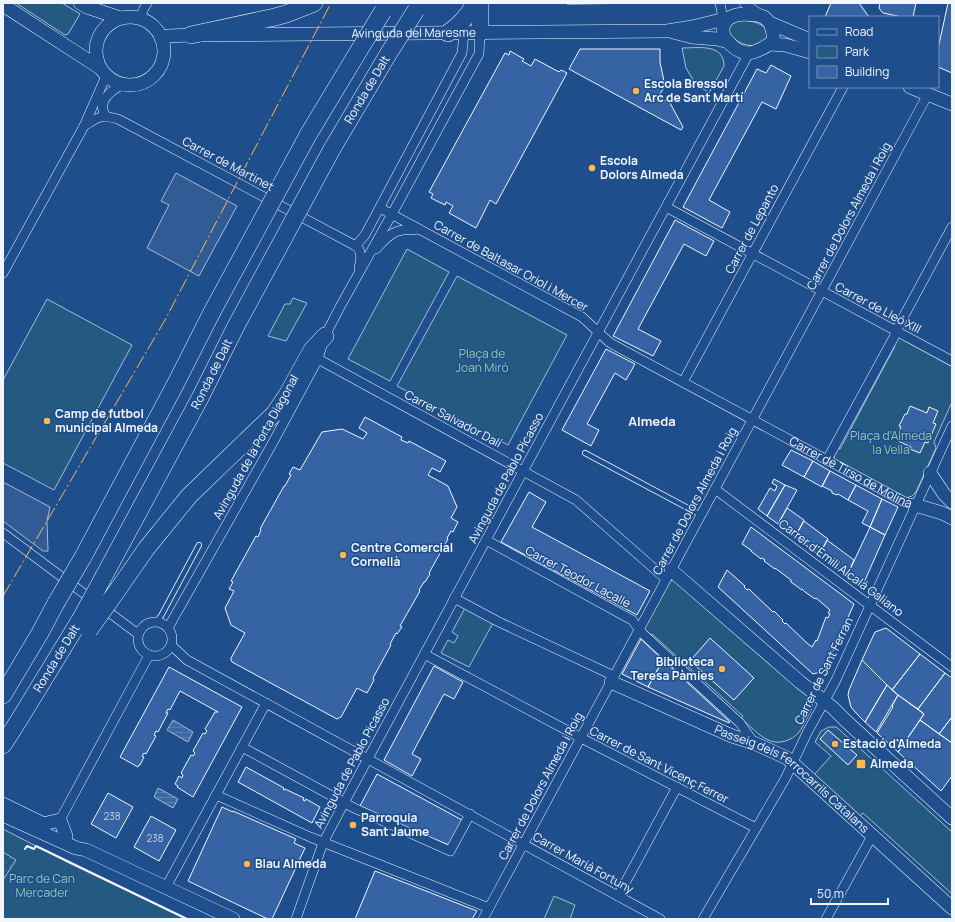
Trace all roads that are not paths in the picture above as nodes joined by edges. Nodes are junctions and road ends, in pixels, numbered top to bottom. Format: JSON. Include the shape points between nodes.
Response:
{"nodes":[{"id":1,"x":80,"y":3,"type":"edge"},
{"id":2,"x":147,"y":3,"type":"edge"},
{"id":3,"x":314,"y":3,"type":"edge"},
{"id":4,"x":475,"y":3,"type":"edge"},
{"id":5,"x":480,"y":3,"type":"edge"},
{"id":6,"x":720,"y":3,"type":"edge"},
{"id":7,"x":744,"y":3,"type":"edge"},
{"id":8,"x":3,"y":5,"type":"edge"},
{"id":9,"x":386,"y":7,"type":"edge"},
{"id":10,"x":419,"y":7,"type":"edge"},
{"id":11,"x":120,"y":18,"type":"junction"},
{"id":12,"x":141,"y":19,"type":"junction"},
{"id":13,"x":725,"y":20,"type":"junction"},
{"id":14,"x":767,"y":20,"type":"junction"},
{"id":15,"x":667,"y":31,"type":"junction"},
{"id":16,"x":464,"y":33,"type":"junction"},
{"id":17,"x":191,"y":35,"type":"junction"},
{"id":18,"x":161,"y":38,"type":"junction"},
{"id":19,"x":809,"y":40,"type":"edge"},
{"id":20,"x":729,"y":42,"type":"junction"},
{"id":21,"x":770,"y":44,"type":"junction"},
{"id":22,"x":809,"y":52,"type":"edge"},
{"id":23,"x":749,"y":53,"type":"junction"},
{"id":24,"x":103,"y":72,"type":"junction"},
{"id":25,"x":122,"y":85,"type":"junction"},
{"id":26,"x":842,"y":88,"type":"edge"},
{"id":27,"x":913,"y":88,"type":"edge"},
{"id":28,"x":928,"y":94,"type":"junction"},
{"id":29,"x":952,"y":104,"type":"edge"},
{"id":30,"x":106,"y":116,"type":"junction"},
{"id":31,"x":84,"y":126,"type":"junction"},
{"id":32,"x":666,"y":207,"type":"junction"},
{"id":33,"x":380,"y":208,"type":"junction"},
{"id":34,"x":392,"y":214,"type":"junction"},
{"id":35,"x":952,"y":227,"type":"edge"},
{"id":36,"x":419,"y":229,"type":"junction"},
{"id":37,"x":354,"y":245,"type":"junction"},
{"id":38,"x":753,"y":254,"type":"junction"},
{"id":39,"x":367,"y":259,"type":"junction"},
{"id":40,"x":3,"y":273,"type":"edge"},
{"id":41,"x":358,"y":275,"type":"junction"},
{"id":42,"x":822,"y":291,"type":"junction"},
{"id":43,"x":896,"y":331,"type":"junction"},
{"id":44,"x":598,"y":332,"type":"junction"},
{"id":45,"x":324,"y":336,"type":"junction"},
{"id":46,"x":318,"y":359,"type":"junction"},
{"id":47,"x":952,"y":361,"type":"edge"},
{"id":48,"x":683,"y":382,"type":"junction"},
{"id":49,"x":752,"y":420,"type":"junction"},
{"id":50,"x":952,"y":426,"type":"edge"},
{"id":51,"x":585,"y":453,"type":"dead end"},
{"id":52,"x":828,"y":460,"type":"junction"},
{"id":53,"x":524,"y":470,"type":"junction"},
{"id":54,"x":930,"y":473,"type":"junction"},
{"id":55,"x":715,"y":489,"type":"junction"},
{"id":56,"x":952,"y":502,"type":"edge"},
{"id":57,"x":915,"y":505,"type":"junction"},
{"id":58,"x":701,"y":515,"type":"junction"},
{"id":59,"x":952,"y":518,"type":"edge"},
{"id":60,"x":3,"y":533,"type":"edge"},
{"id":61,"x":486,"y":540,"type":"junction"},
{"id":62,"x":199,"y":545,"type":"dead end"},
{"id":63,"x":668,"y":575,"type":"junction"},
{"id":64,"x":454,"y":598,"type":"junction"},
{"id":65,"x":870,"y":604,"type":"junction"},
{"id":66,"x":156,"y":622,"type":"junction"},
{"id":67,"x":84,"y":625,"type":"junction"},
{"id":68,"x":168,"y":628,"type":"junction"},
{"id":69,"x":639,"y":629,"type":"junction"},
{"id":70,"x":138,"y":634,"type":"junction"},
{"id":71,"x":171,"y":645,"type":"junction"},
{"id":72,"x":424,"y":654,"type":"junction"},
{"id":73,"x":149,"y":656,"type":"junction"},
{"id":74,"x":952,"y":667,"type":"edge"},
{"id":75,"x":612,"y":679,"type":"junction"},
{"id":76,"x":3,"y":696,"type":"edge"},
{"id":77,"x":824,"y":701,"type":"junction"},
{"id":78,"x":266,"y":703,"type":"junction"},
{"id":79,"x":581,"y":738,"type":"junction"},
{"id":80,"x":754,"y":743,"type":"junction"},
{"id":81,"x":3,"y":744,"type":"edge"},
{"id":82,"x":242,"y":747,"type":"junction"},
{"id":83,"x":368,"y":758,"type":"junction"},
{"id":84,"x":792,"y":764,"type":"junction"},
{"id":85,"x":677,"y":787,"type":"junction"},
{"id":86,"x":216,"y":795,"type":"junction"},
{"id":87,"x":344,"y":803,"type":"junction"},
{"id":88,"x":3,"y":804,"type":"edge"},
{"id":89,"x":3,"y":809,"type":"edge"},
{"id":90,"x":470,"y":814,"type":"junction"},
{"id":91,"x":3,"y":815,"type":"edge"},
{"id":92,"x":952,"y":818,"type":"edge"},
{"id":93,"x":60,"y":820,"type":"junction"},
{"id":94,"x":43,"y":824,"type":"junction"},
{"id":95,"x":756,"y":828,"type":"junction"},
{"id":96,"x":66,"y":836,"type":"junction"},
{"id":97,"x":872,"y":836,"type":"junction"},
{"id":98,"x":323,"y":843,"type":"junction"},
{"id":99,"x":523,"y":844,"type":"junction"},
{"id":100,"x":86,"y":850,"type":"junction"},
{"id":101,"x":166,"y":888,"type":"junction"},
{"id":102,"x":618,"y":896,"type":"junction"},
{"id":103,"x":489,"y":908,"type":"junction"},
{"id":104,"x":952,"y":908,"type":"edge"},
{"id":105,"x":829,"y":918,"type":"edge"},
{"id":106,"x":233,"y":919,"type":"edge"},
{"id":107,"x":296,"y":919,"type":"edge"},
{"id":108,"x":483,"y":919,"type":"edge"},
{"id":109,"x":660,"y":919,"type":"edge"},
{"id":110,"x":703,"y":919,"type":"edge"}],
"edges":[{"from":1,"to":11,"type":"main road"},
{"from":2,"to":12,"type":"street"},
{"from":3,"to":17,"type":"highway","via":[[275,17]]},
{"from":4,"to":16,"type":"highway","via":[[463,21]]},
{"from":5,"to":16,"type":"highway"},
{"from":6,"to":13,"type":"street"},
{"from":7,"to":14,"type":"street"},
{"from":8,"to":24,"type":"main road"},
{"from":9,"to":76,"type":"highway","bridge":true,"via":[[308,135],[83,557]]},
{"from":10,"to":67,"type":"highway","name":"Ronda de Dalt","bridge":true,"via":[[332,149],[236,326],[104,576]]},
{"from":11,"to":12,"type":"main road"},
{"from":11,"to":24,"type":"main road","via":[[108,24],[98,38],[96,59]]},
{"from":12,"to":18,"type":"main road","via":[[151,24]]},
{"from":13,"to":14,"type":"main road","via":[[744,14],[757,15]]},
{"from":13,"to":15,"type":"main road"},
{"from":13,"to":20,"type":"main road","via":[[722,30]]},
{"from":14,"to":19,"type":"main road"},
{"from":14,"to":21,"type":"main road","via":[[774,35]]},
{"from":15,"to":16,"type":"main road","name":"Avinguda del Maresme"},
{"from":15,"to":20,"type":"main road","via":[[692,38]]},
{"from":16,"to":17,"type":"main road","name":"Avinguda del Maresme"},
{"from":16,"to":33,"type":"street","via":[[462,54]]},
{"from":16,"to":34,"type":"street","name":"Avinguda de la Porta Diagonal","via":[[479,54]]},
{"from":17,"to":18,"type":"main road","name":"Avinguda del Maresme"},
{"from":18,"to":25,"type":"main road","via":[[164,54],[162,64],[156,73],[138,85]]},
{"from":20,"to":23,"type":"main road","via":[[737,49]]},
{"from":21,"to":22,"type":"main road"},
{"from":21,"to":23,"type":"main road"},
{"from":23,"to":32,"type":"street","name":"Avinguda de Pablo Picasso"},
{"from":24,"to":25,"type":"main road","via":[[114,82]]},
{"from":24,"to":31,"type":"street"},
{"from":25,"to":30,"type":"street","via":[[107,96],[102,108]]},
{"from":26,"to":38,"type":"street","name":"Carrer de Lepanto"},
{"from":27,"to":28,"type":"main road"},
{"from":28,"to":29,"type":"main road"},
{"from":28,"to":42,"type":"street","name":"Carrer de Dolors Almeda i Roig"},
{"from":30,"to":31,"type":"street"},
{"from":30,"to":37,"type":"street","name":"Carrer de Martinet","via":[[118,119]]},
{"from":31,"to":40,"type":"street"},
{"from":32,"to":38,"type":"street","name":"Carrer de Lleó XIII"},
{"from":32,"to":44,"type":"street","name":"Avinguda de Pablo Picasso"},
{"from":33,"to":34,"type":"street","name":"Carrer de Baltasar Oriol i Mercer"},
{"from":33,"to":37,"type":"street","via":[[365,235]]},
{"from":34,"to":36,"type":"street","name":"Carrer de Baltasar Oriol i Mercer"},
{"from":34,"to":39,"type":"street","name":"Avinguda de la Porta Diagonal"},
{"from":35,"to":43,"type":"street"},
{"from":36,"to":39,"type":"street","name":"Avinguda de la Porta Diagonal","via":[[394,233]]},
{"from":36,"to":44,"type":"street","name":"Carrer de Baltasar Oriol i Mercer","via":[[582,317]]},
{"from":37,"to":41,"type":"street","name":"Avinguda de la Porta Diagonal","via":[[361,254]]},
{"from":38,"to":42,"type":"street","name":"Carrer de Lleó XIII"},
{"from":38,"to":48,"type":"street","name":"Carrer de Lepanto"},
{"from":39,"to":41,"type":"street","name":"Avinguda de la Porta Diagonal"},
{"from":41,"to":45,"type":"street","name":"Avinguda de la Porta Diagonal"},
{"from":42,"to":43,"type":"street","name":"Carrer de Lleó XIII"},
{"from":42,"to":49,"type":"street","name":"Carrer de Dolors Almeda i Roig"},
{"from":43,"to":47,"type":"street","name":"Carrer de Lleó XIII"},
{"from":43,"to":52,"type":"street"},
{"from":44,"to":48,"type":"street","name":"Carrer de Baltasar Oriol i Mercer","via":[[609,342]]},
{"from":44,"to":53,"type":"street","name":"Avinguda de Pablo Picasso"},
{"from":45,"to":46,"type":"street","name":"Avinguda de la Porta Diagonal"},
{"from":45,"to":67,"type":"highway","bridge":true,"via":[[312,350],[274,414],[189,496],[146,549],[119,588]]},
{"from":46,"to":53,"type":"street","name":"Carrer Salvador Dalí"},
{"from":46,"to":68,"type":"street","name":"Avinguda de la Porta Diagonal"},
{"from":48,"to":49,"type":"street","name":"Carrer de Baltasar Oriol i Mercer"},
{"from":49,"to":52,"type":"street","name":"Carrer de Tirso de Molina"},
{"from":49,"to":55,"type":"street","name":"Carrer de Dolors Almeda i Roig"},
{"from":50,"to":54,"type":"street","name":"Carrer de Sant Ferran"},
{"from":51,"to":58,"type":"lane"},
{"from":52,"to":57,"type":"street","name":"Carrer de Tirso de Molina"},
{"from":53,"to":61,"type":"street","name":"Avinguda de Pablo Picasso"},
{"from":53,"to":63,"type":"street","name":"Carrer Salvador Dalí","via":[[576,500]]},
{"from":54,"to":56,"type":"main road"},
{"from":54,"to":57,"type":"street","name":"Carrer de Sant Ferran"},
{"from":55,"to":58,"type":"street","name":"Carrer de Dolors Almeda i Roig"},
{"from":55,"to":65,"type":"street","name":"Carrer d'Emili Alcalá Galiano"},
{"from":57,"to":59,"type":"main road","name":"Carrer de Tirso de Molina"},
{"from":57,"to":65,"type":"street","name":"Carrer de Sant Ferran"},
{"from":58,"to":63,"type":"street","name":"Carrer de Dolors Almeda i Roig"},
{"from":60,"to":70,"type":"street"},
{"from":61,"to":64,"type":"street","name":"Avinguda de Pablo Picasso"},
{"from":61,"to":69,"type":"street","name":"Carrer Teodor Lacalle","via":[[632,620]]},
{"from":62,"to":66,"type":"lane"},
{"from":63,"to":69,"type":"street","name":"Carrer de Dolors Almeda i Roig"},
{"from":63,"to":77,"type":"main road"},
{"from":64,"to":72,"type":"street","name":"Avinguda de Pablo Picasso"},
{"from":64,"to":75,"type":"street"},
{"from":65,"to":74,"type":"street","name":"Carrer d'Emili Alcalá Galiano"},
{"from":65,"to":77,"type":"street","name":"Carrer de Sant Ferran"},
{"from":66,"to":68,"type":"street"},
{"from":66,"to":70,"type":"street","via":[[147,624]]},
{"from":67,"to":81,"type":"highway","name":"Ronda de Dalt"},
{"from":68,"to":71,"type":"street","via":[[173,637]]},
{"from":69,"to":75,"type":"street","name":"Carrer de Dolors Almeda i Roig"},
{"from":69,"to":80,"type":"street","name":"Carrer Teodor Lacalle","via":[[740,723]]},
{"from":70,"to":73,"type":"street","via":[[140,648]]},
{"from":71,"to":73,"type":"street","via":[[163,654]]},
{"from":71,"to":78,"type":"street","name":"Carrer Marià Fortuny","via":[[187,660]]},
{"from":72,"to":79,"type":"street","name":"Carrer de Sant Vicenç Ferrer"},
{"from":72,"to":83,"type":"street","name":"Avinguda de Pablo Picasso"},
{"from":73,"to":93,"type":"street"},
{"from":75,"to":79,"type":"street","name":"Carrer de Dolors Almeda i Roig"},
{"from":75,"to":80,"type":"main road","name":"Passeig dels Ferrocarrils Catalans","via":[[732,736]]},
{"from":77,"to":84,"type":"street","name":"Carrer de Sant Ferran"},
{"from":77,"to":92,"type":"main road"},
{"from":78,"to":82,"type":"street"},
{"from":78,"to":83,"type":"street","name":"Carrer Marià Fortuny"},
{"from":79,"to":85,"type":"street","name":"Carrer de Sant Vicenç Ferrer"},
{"from":79,"to":99,"type":"street","name":"Carrer de Dolors Almeda i Roig"},
{"from":80,"to":84,"type":"main road","name":"Passeig dels Ferrocarrils Catalans","via":[[787,758]]},
{"from":82,"to":86,"type":"street"},
{"from":82,"to":87,"type":"street"},
{"from":83,"to":87,"type":"street","name":"Avinguda de Pablo Picasso"},
{"from":83,"to":90,"type":"street","name":"Carrer Marià Fortuny"},
{"from":84,"to":95,"type":"street","name":"Carrer de Sant Ferran"},
{"from":84,"to":97,"type":"main road","name":"Passeig dels Ferrocarrils Catalans"},
{"from":85,"to":95,"type":"street","name":"Carrer de Sant Vicenç Ferrer"},
{"from":85,"to":102,"type":"street"},
{"from":86,"to":98,"type":"street"},
{"from":86,"to":101,"type":"street"},
{"from":87,"to":90,"type":"street","via":[[450,851]]},
{"from":87,"to":98,"type":"street","name":"Avinguda de Pablo Picasso"},
{"from":88,"to":94,"type":"main road"},
{"from":89,"to":94,"type":"main road","via":[[27,821]]},
{"from":90,"to":99,"type":"street","name":"Carrer Marià Fortuny"},
{"from":91,"to":100,"type":"main road","via":[[76,848]]},
{"from":93,"to":94,"type":"main road"},
{"from":93,"to":96,"type":"main road"},
{"from":94,"to":96,"type":"main road"},
{"from":95,"to":110,"type":"street","name":"Carrer de Sant Ferran"},
{"from":96,"to":100,"type":"main road"},
{"from":97,"to":104,"type":"main road","name":"Passeig dels Ferrocarrils Catalans"},
{"from":97,"to":105,"type":"street"},
{"from":98,"to":103,"type":"street"},
{"from":98,"to":107,"type":"street","name":"Avinguda de Pablo Picasso"},
{"from":99,"to":102,"type":"street","name":"Carrer Marià Fortuny"},
{"from":99,"to":103,"type":"street","name":"Carrer de Dolors Almeda i Roig"},
{"from":100,"to":101,"type":"main road"},
{"from":101,"to":106,"type":"main road"},
{"from":102,"to":109,"type":"street","name":"Carrer Marià Fortuny"},
{"from":103,"to":108,"type":"street","name":"Carrer de Dolors Almeda i Roig"}]}
